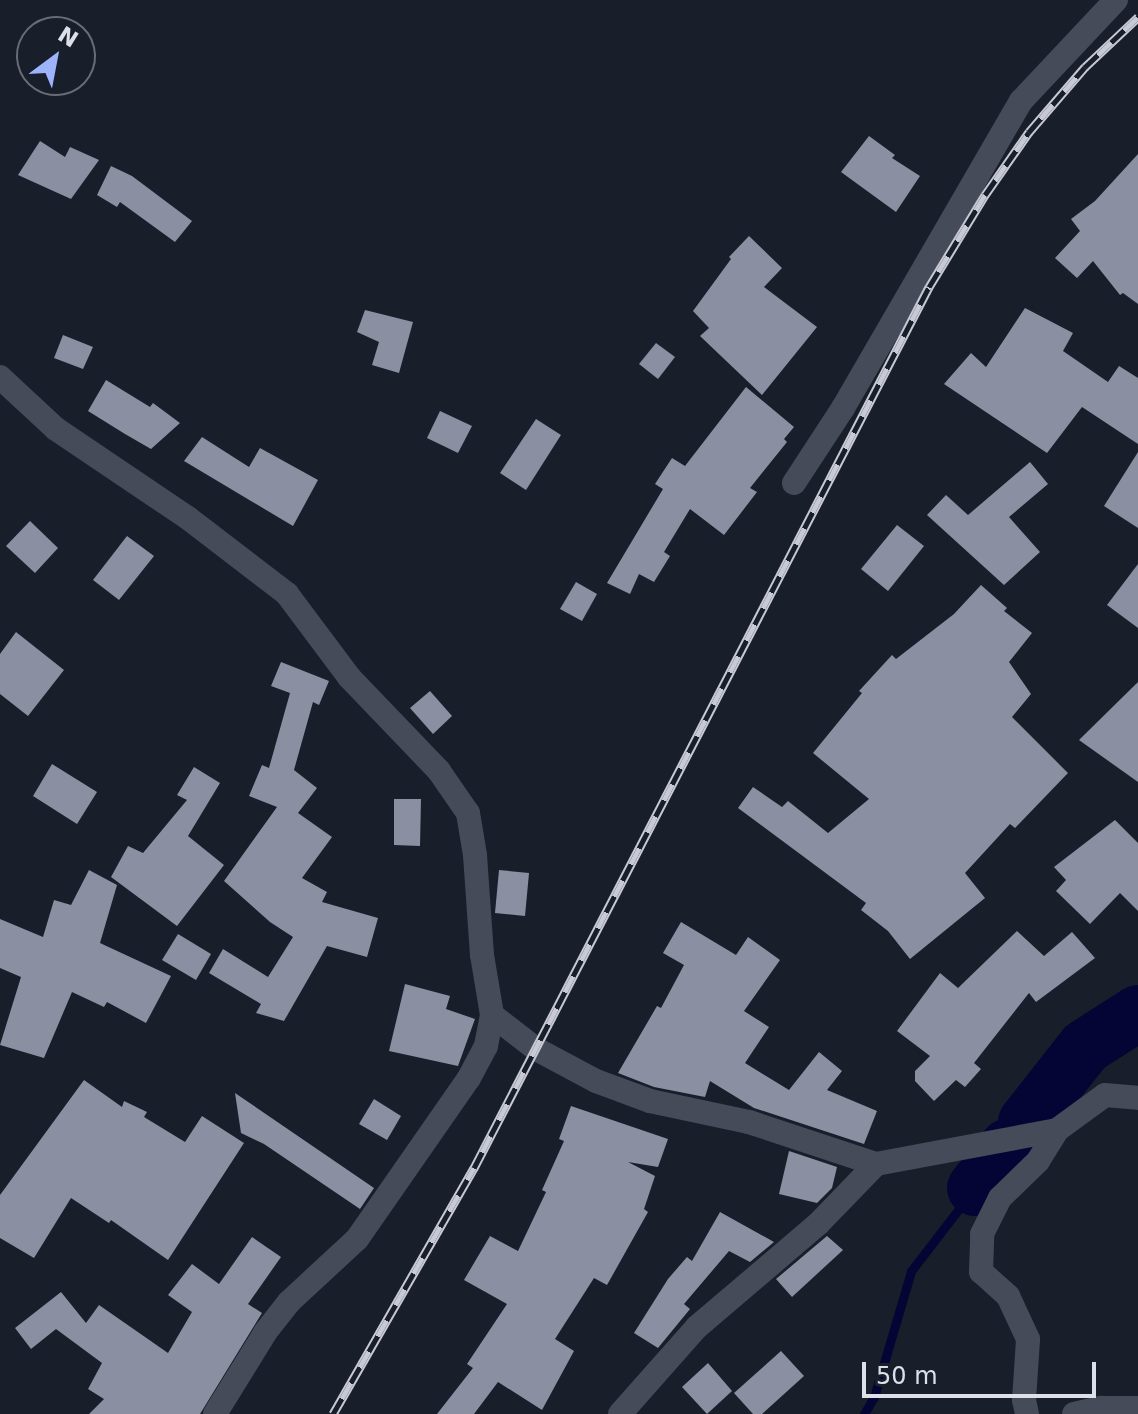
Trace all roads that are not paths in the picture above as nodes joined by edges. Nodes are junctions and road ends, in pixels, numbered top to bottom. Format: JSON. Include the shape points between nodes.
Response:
{"nodes":[{"id":1,"x":1116,"y":0,"type":"edge"},
{"id":2,"x":0,"y":377,"type":"edge"},
{"id":3,"x":794,"y":483,"type":"dead end"},
{"id":4,"x":492,"y":1015,"type":"junction"},
{"id":5,"x":1138,"y":1098,"type":"edge"},
{"id":6,"x":1057,"y":1130,"type":"junction"},
{"id":7,"x":876,"y":1164,"type":"junction"},
{"id":8,"x":1138,"y":1408,"type":"edge"},
{"id":9,"x":215,"y":1414,"type":"edge"},
{"id":10,"x":620,"y":1414,"type":"edge"},
{"id":11,"x":1027,"y":1414,"type":"edge"},
{"id":12,"x":1074,"y":1414,"type":"edge"}],
"edges":[{"from":1,"to":3,"type":"street","via":[[1021,101]]},
{"from":2,"to":4,"type":"street","via":[[56,429],[188,518],[287,594],[349,677],[439,771],[468,813]]},
{"from":4,"to":7,"type":"street","via":[[536,1049],[596,1081],[650,1101],[749,1122]]},
{"from":4,"to":9,"type":"street","via":[[480,1060],[357,1239],[289,1302]]},
{"from":5,"to":6,"type":"street","via":[[1105,1095]]},
{"from":6,"to":7,"type":"street"},
{"from":6,"to":11,"type":"street","via":[[1038,1161],[1000,1198],[982,1234],[981,1272],[1008,1296],[1028,1339]]},
{"from":7,"to":10,"type":"street","via":[[818,1224],[697,1327]]},
{"from":8,"to":12,"type":"street"}]}
